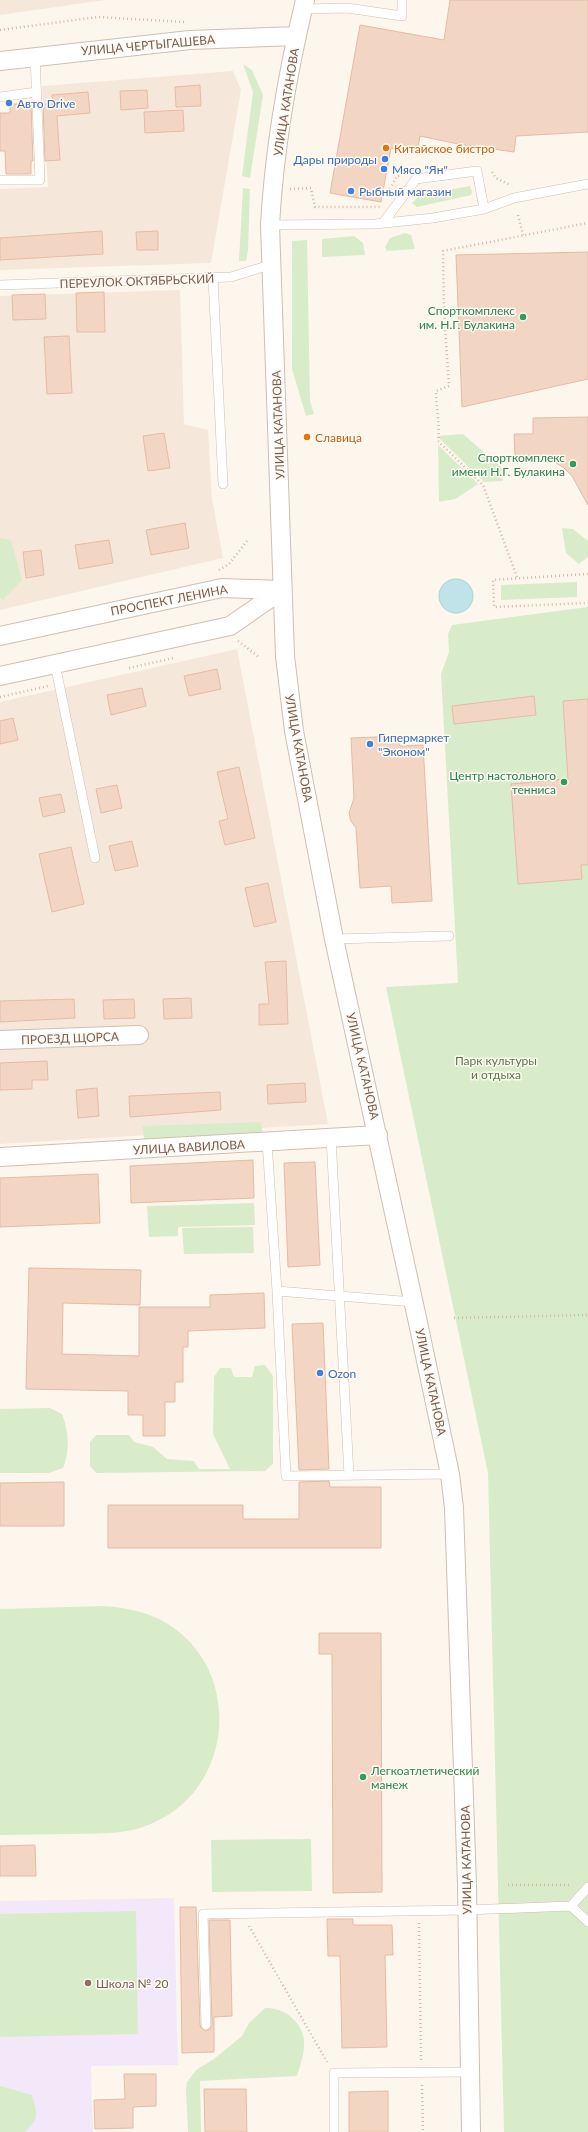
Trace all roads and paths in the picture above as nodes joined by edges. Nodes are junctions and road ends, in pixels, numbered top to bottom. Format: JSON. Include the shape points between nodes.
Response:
{"nodes":[{"id":1,"x":402,"y":0,"type":"edge"},
{"id":2,"x":304,"y":5,"type":"edge"},
{"id":3,"x":188,"y":22,"type":"dead end"},
{"id":4,"x":0,"y":30,"type":"edge"},
{"id":5,"x":296,"y":36,"type":"junction"},
{"id":6,"x":34,"y":56,"type":"junction"},
{"id":7,"x":0,"y":61,"type":"edge"},
{"id":8,"x":36,"y":92,"type":"junction"},
{"id":9,"x":0,"y":97,"type":"edge"},
{"id":10,"x":0,"y":180,"type":"edge"},
{"id":11,"x":588,"y":184,"type":"edge"},
{"id":12,"x":290,"y":189,"type":"dead end"},
{"id":13,"x":315,"y":207,"type":"dead end"},
{"id":14,"x":484,"y":210,"type":"junction"},
{"id":15,"x":518,"y":215,"type":"dead end"},
{"id":16,"x":383,"y":223,"type":"junction"},
{"id":17,"x":588,"y":223,"type":"edge"},
{"id":18,"x":270,"y":225,"type":"junction"},
{"id":19,"x":523,"y":235,"type":"junction"},
{"id":20,"x":273,"y":264,"type":"junction"},
{"id":21,"x":213,"y":278,"type":"junction"},
{"id":22,"x":0,"y":285,"type":"edge"},
{"id":23,"x":223,"y":484,"type":"dead end"},
{"id":24,"x":247,"y":541,"type":"dead end"},
{"id":25,"x":219,"y":570,"type":"dead end"},
{"id":26,"x":588,"y":574,"type":"edge"},
{"id":27,"x":517,"y":577,"type":"junction"},
{"id":28,"x":282,"y":590,"type":"junction"},
{"id":29,"x":588,"y":603,"type":"edge"},
{"id":30,"x":0,"y":636,"type":"edge"},
{"id":31,"x":235,"y":639,"type":"dead end"},
{"id":32,"x":260,"y":658,"type":"dead end"},
{"id":33,"x":55,"y":664,"type":"junction"},
{"id":34,"x":0,"y":676,"type":"edge"},
{"id":35,"x":95,"y":858,"type":"dead end"},
{"id":36,"x":449,"y":936,"type":"dead end"},
{"id":37,"x":334,"y":939,"type":"junction"},
{"id":38,"x":140,"y":1035,"type":"dead end"},
{"id":39,"x":0,"y":1040,"type":"edge"},
{"id":40,"x":378,"y":1135,"type":"junction"},
{"id":41,"x":331,"y":1138,"type":"junction"},
{"id":42,"x":267,"y":1142,"type":"junction"},
{"id":43,"x":0,"y":1157,"type":"edge"},
{"id":44,"x":277,"y":1291,"type":"junction"},
{"id":45,"x":339,"y":1296,"type":"junction"},
{"id":46,"x":414,"y":1302,"type":"junction"},
{"id":47,"x":588,"y":1315,"type":"edge"},
{"id":48,"x":454,"y":1318,"type":"dead end"},
{"id":49,"x":450,"y":1474,"type":"junction"},
{"id":50,"x":349,"y":1475,"type":"junction"},
{"id":51,"x":508,"y":1885,"type":"dead end"},
{"id":52,"x":573,"y":1885,"type":"dead end"},
{"id":53,"x":588,"y":1887,"type":"edge"},
{"id":54,"x":570,"y":1906,"type":"junction"},
{"id":55,"x":467,"y":1910,"type":"junction"},
{"id":56,"x":419,"y":1911,"type":"junction"},
{"id":57,"x":241,"y":1913,"type":"junction"},
{"id":58,"x":588,"y":1922,"type":"edge"},
{"id":59,"x":206,"y":2025,"type":"dead end"},
{"id":60,"x":470,"y":2072,"type":"junction"},
{"id":61,"x":334,"y":2073,"type":"junction"},
{"id":62,"x":421,"y":2073,"type":"junction"},
{"id":63,"x":334,"y":2132,"type":"edge"},
{"id":64,"x":423,"y":2132,"type":"edge"},
{"id":65,"x":471,"y":2132,"type":"edge"}],
"edges":[{"from":1,"to":2,"type":"lane","via":[[402,16]]},
{"from":2,"to":5,"type":"street","name":"УЛИЦА КАТАНОВА"},
{"from":3,"to":4,"type":"path","via":[[98,17]]},
{"from":5,"to":6,"type":"street","name":"УЛИЦА ЧЕРТЫГАШЕВА","via":[[190,40]]},
{"from":5,"to":18,"type":"street","name":"УЛИЦА КАТАНОВА","via":[[272,186]]},
{"from":6,"to":7,"type":"street","name":"УЛИЦА ЧЕРТЫГАШЕВА"},
{"from":6,"to":8,"type":"lane"},
{"from":8,"to":9,"type":"lane"},
{"from":8,"to":10,"type":"lane","via":[[40,180]]},
{"from":11,"to":14,"type":"lane","via":[[514,198]]},
{"from":12,"to":13,"type":"path","via":[[311,188]]},
{"from":14,"to":16,"type":"lane"},
{"from":14,"to":16,"type":"lane","via":[[477,171],[469,172],[416,179]]},
{"from":15,"to":19,"type":"path"},
{"from":16,"to":18,"type":"lane"},
{"from":17,"to":19,"type":"path"},
{"from":18,"to":20,"type":"street","name":"УЛИЦА КАТАНОВА"},
{"from":19,"to":27,"type":"path","via":[[443,251],[448,386],[436,392],[438,441],[483,485]]},
{"from":20,"to":21,"type":"lane","name":"ПЕРЕУЛОК ОКТЯБРЬСКИЙ","via":[[231,277]]},
{"from":20,"to":28,"type":"street","name":"УЛИЦА КАТАНОВА"},
{"from":21,"to":22,"type":"lane","name":"ПЕРЕУЛОК ОКТЯБРЬСКИЙ"},
{"from":21,"to":23,"type":"lane"},
{"from":24,"to":25,"type":"path","via":[[229,564]]},
{"from":26,"to":27,"type":"path"},
{"from":27,"to":29,"type":"path","via":[[493,580],[494,607]]},
{"from":28,"to":30,"type":"street","name":"ПРОСПЕКТ ЛЕНИНА","via":[[222,588]]},
{"from":28,"to":33,"type":"street","via":[[230,626]]},
{"from":28,"to":37,"type":"street","name":"УЛИЦА КАТАНОВА","via":[[285,656],[294,731]]},
{"from":31,"to":32,"type":"path"},
{"from":33,"to":34,"type":"street"},
{"from":33,"to":35,"type":"lane"},
{"from":36,"to":37,"type":"lane"},
{"from":37,"to":40,"type":"street","name":"УЛИЦА КАТАНОВА"},
{"from":38,"to":39,"type":"street","name":"ПРОЕЗД ЩОРСА"},
{"from":40,"to":41,"type":"street","name":"УЛИЦА ВАВИЛОВА"},
{"from":40,"to":46,"type":"street","name":"УЛИЦА КАТАНОВА"},
{"from":41,"to":42,"type":"street","name":"УЛИЦА ВАВИЛОВА"},
{"from":41,"to":45,"type":"lane"},
{"from":42,"to":43,"type":"street","name":"УЛИЦА ВАВИЛОВА"},
{"from":42,"to":44,"type":"lane"},
{"from":44,"to":45,"type":"lane"},
{"from":44,"to":50,"type":"lane","via":[[286,1476]]},
{"from":45,"to":46,"type":"lane"},
{"from":45,"to":50,"type":"lane"},
{"from":46,"to":49,"type":"street","name":"УЛИЦА КАТАНОВА"},
{"from":47,"to":48,"type":"path"},
{"from":49,"to":50,"type":"lane"},
{"from":49,"to":55,"type":"street","name":"УЛИЦА КАТАНОВА","via":[[454,1508]]},
{"from":51,"to":52,"type":"path"},
{"from":53,"to":54,"type":"lane"},
{"from":54,"to":55,"type":"lane"},
{"from":54,"to":58,"type":"lane"},
{"from":55,"to":56,"type":"lane"},
{"from":55,"to":60,"type":"street","name":"УЛИЦА КАТАНОВА"},
{"from":56,"to":57,"type":"lane"},
{"from":56,"to":62,"type":"path"},
{"from":57,"to":59,"type":"lane","via":[[203,1914]]},
{"from":57,"to":61,"type":"path"},
{"from":60,"to":62,"type":"lane"},
{"from":60,"to":65,"type":"street","name":"УЛИЦА КАТАНОВА"},
{"from":61,"to":62,"type":"lane"},
{"from":61,"to":63,"type":"lane"},
{"from":62,"to":64,"type":"path"}]}
